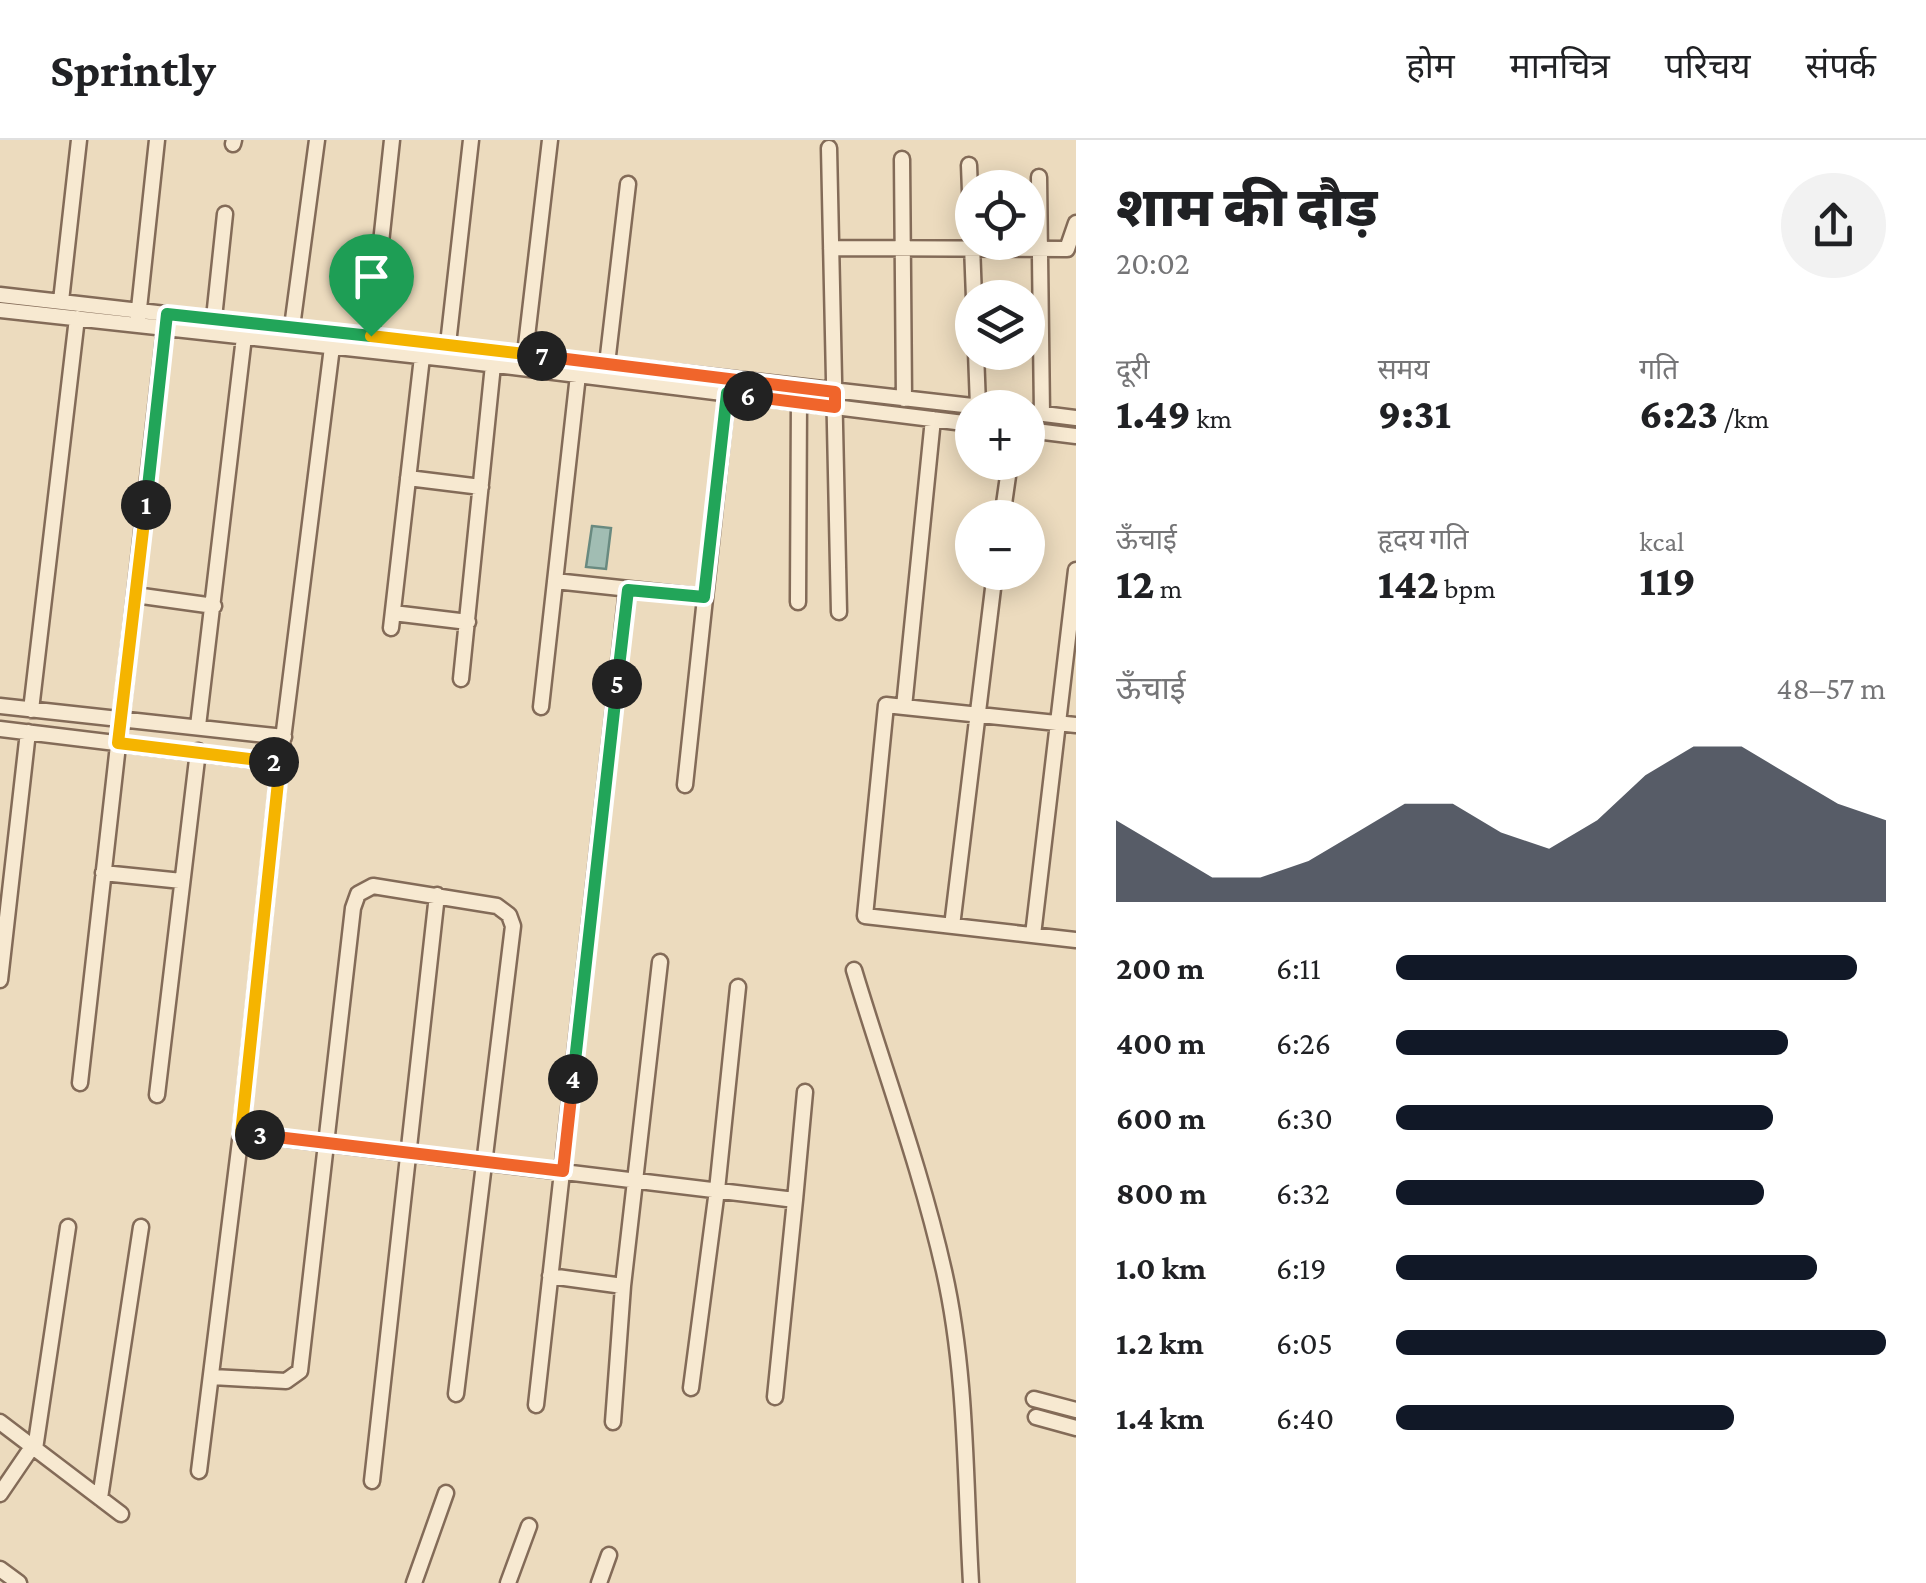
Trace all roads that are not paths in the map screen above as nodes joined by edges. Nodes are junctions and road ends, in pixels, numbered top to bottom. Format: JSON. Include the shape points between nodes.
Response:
{"nodes":[{"id":1,"x":79,"y":140,"type":"edge"},
{"id":2,"x":157,"y":140,"type":"edge"},
{"id":3,"x":316,"y":140,"type":"edge"},
{"id":4,"x":392,"y":140,"type":"edge"},
{"id":5,"x":471,"y":140,"type":"edge"},
{"id":6,"x":550,"y":140,"type":"edge"},
{"id":7,"x":829,"y":148,"type":"dead end"},
{"id":8,"x":902,"y":158,"type":"dead end"},
{"id":9,"x":969,"y":165,"type":"dead end"},
{"id":10,"x":969,"y":170,"type":"edge"},
{"id":11,"x":628,"y":184,"type":"dead end"},
{"id":12,"x":225,"y":214,"type":"dead end"},
{"id":13,"x":1076,"y":223,"type":"edge"},
{"id":14,"x":831,"y":248,"type":"junction"},
{"id":15,"x":904,"y":248,"type":"junction"},
{"id":16,"x":955,"y":248,"type":"edge"},
{"id":17,"x":1045,"y":249,"type":"edge"},
{"id":18,"x":1042,"y":260,"type":"edge"},
{"id":19,"x":0,"y":295,"type":"edge"},
{"id":20,"x":61,"y":302,"type":"junction"},
{"id":21,"x":0,"y":310,"type":"edge"},
{"id":22,"x":138,"y":317,"type":"junction"},
{"id":23,"x":77,"y":318,"type":"junction"},
{"id":24,"x":214,"y":318,"type":"junction"},
{"id":25,"x":166,"y":321,"type":"junction"},
{"id":26,"x":292,"y":327,"type":"junction"},
{"id":27,"x":371,"y":336,"type":"junction"},
{"id":28,"x":244,"y":337,"type":"junction"},
{"id":29,"x":333,"y":339,"type":"junction"},
{"id":30,"x":448,"y":344,"type":"junction"},
{"id":31,"x":525,"y":354,"type":"junction"},
{"id":32,"x":422,"y":356,"type":"junction"},
{"id":33,"x":608,"y":364,"type":"junction"},
{"id":34,"x":493,"y":365,"type":"junction"},
{"id":35,"x":579,"y":368,"type":"junction"},
{"id":36,"x":728,"y":386,"type":"junction"},
{"id":37,"x":1036,"y":390,"type":"edge"},
{"id":38,"x":799,"y":395,"type":"junction"},
{"id":39,"x":835,"y":399,"type":"junction"},
{"id":40,"x":904,"y":399,"type":"junction"},
{"id":41,"x":955,"y":404,"type":"edge"},
{"id":42,"x":1045,"y":414,"type":"edge"},
{"id":43,"x":1076,"y":418,"type":"edge"},
{"id":44,"x":933,"y":419,"type":"junction"},
{"id":45,"x":955,"y":422,"type":"edge"},
{"id":46,"x":1045,"y":432,"type":"edge"},
{"id":47,"x":1076,"y":436,"type":"edge"},
{"id":48,"x":408,"y":478,"type":"junction"},
{"id":49,"x":481,"y":487,"type":"junction"},
{"id":50,"x":1076,"y":570,"type":"edge"},
{"id":51,"x":555,"y":581,"type":"junction"},
{"id":52,"x":628,"y":590,"type":"junction"},
{"id":53,"x":993,"y":590,"type":"edge"},
{"id":54,"x":136,"y":596,"type":"junction"},
{"id":55,"x":704,"y":597,"type":"junction"},
{"id":56,"x":798,"y":602,"type":"dead end"},
{"id":57,"x":214,"y":606,"type":"junction"},
{"id":58,"x":839,"y":612,"type":"dead end"},
{"id":59,"x":468,"y":622,"type":"junction"},
{"id":60,"x":462,"y":679,"type":"dead end"},
{"id":61,"x":0,"y":706,"type":"edge"},
{"id":62,"x":541,"y":707,"type":"dead end"},
{"id":63,"x":904,"y":707,"type":"junction"},
{"id":64,"x":31,"y":710,"type":"junction"},
{"id":65,"x":977,"y":714,"type":"junction"},
{"id":66,"x":121,"y":720,"type":"junction"},
{"id":67,"x":1056,"y":723,"type":"junction"},
{"id":68,"x":1076,"y":725,"type":"edge"},
{"id":69,"x":198,"y":726,"type":"junction"},
{"id":70,"x":0,"y":729,"type":"edge"},
{"id":71,"x":28,"y":732,"type":"junction"},
{"id":72,"x":284,"y":736,"type":"junction"},
{"id":73,"x":118,"y":743,"type":"junction"},
{"id":74,"x":198,"y":751,"type":"junction"},
{"id":75,"x":280,"y":763,"type":"junction"},
{"id":76,"x":685,"y":785,"type":"dead end"},
{"id":77,"x":104,"y":873,"type":"junction"},
{"id":78,"x":182,"y":882,"type":"junction"},
{"id":79,"x":436,"y":895,"type":"junction"},
{"id":80,"x":952,"y":926,"type":"junction"},
{"id":81,"x":1033,"y":935,"type":"junction"},
{"id":82,"x":1076,"y":940,"type":"edge"},
{"id":83,"x":660,"y":962,"type":"dead end"},
{"id":84,"x":854,"y":970,"type":"dead end"},
{"id":85,"x":0,"y":980,"type":"edge"},
{"id":86,"x":738,"y":987,"type":"dead end"},
{"id":87,"x":80,"y":1083,"type":"dead end"},
{"id":88,"x":804,"y":1092,"type":"dead end"},
{"id":89,"x":157,"y":1095,"type":"dead end"},
{"id":90,"x":241,"y":1134,"type":"junction"},
{"id":91,"x":326,"y":1141,"type":"junction"},
{"id":92,"x":408,"y":1152,"type":"junction"},
{"id":93,"x":483,"y":1161,"type":"junction"},
{"id":94,"x":563,"y":1171,"type":"junction"},
{"id":95,"x":637,"y":1180,"type":"junction"},
{"id":96,"x":717,"y":1190,"type":"junction"},
{"id":97,"x":795,"y":1200,"type":"junction"},
{"id":98,"x":68,"y":1226,"type":"dead end"},
{"id":99,"x":141,"y":1226,"type":"dead end"},
{"id":100,"x":550,"y":1276,"type":"junction"},
{"id":101,"x":623,"y":1286,"type":"junction"},
{"id":102,"x":212,"y":1378,"type":"junction"},
{"id":103,"x":691,"y":1388,"type":"dead end"},
{"id":104,"x":456,"y":1394,"type":"dead end"},
{"id":105,"x":775,"y":1397,"type":"dead end"},
{"id":106,"x":1034,"y":1399,"type":"dead end"},
{"id":107,"x":536,"y":1405,"type":"dead end"},
{"id":108,"x":1076,"y":1410,"type":"edge"},
{"id":109,"x":1036,"y":1417,"type":"dead end"},
{"id":110,"x":0,"y":1422,"type":"edge"},
{"id":111,"x":613,"y":1422,"type":"dead end"},
{"id":112,"x":1076,"y":1428,"type":"edge"},
{"id":113,"x":34,"y":1448,"type":"junction"},
{"id":114,"x":199,"y":1471,"type":"dead end"},
{"id":115,"x":372,"y":1481,"type":"dead end"},
{"id":116,"x":446,"y":1493,"type":"dead end"},
{"id":117,"x":0,"y":1494,"type":"edge"},
{"id":118,"x":100,"y":1498,"type":"junction"},
{"id":119,"x":121,"y":1514,"type":"dead end"},
{"id":120,"x":529,"y":1526,"type":"dead end"},
{"id":121,"x":609,"y":1555,"type":"dead end"},
{"id":122,"x":0,"y":1569,"type":"edge"},
{"id":123,"x":18,"y":1583,"type":"edge"},
{"id":124,"x":414,"y":1583,"type":"edge"},
{"id":125,"x":508,"y":1583,"type":"edge"},
{"id":126,"x":599,"y":1583,"type":"edge"},
{"id":127,"x":971,"y":1583,"type":"edge"}],
"edges":[{"from":1,"to":20,"type":"street"},
{"from":2,"to":22,"type":"street"},
{"from":3,"to":26,"type":"street"},
{"from":4,"to":27,"type":"street"},
{"from":5,"to":30,"type":"street"},
{"from":6,"to":31,"type":"street"},
{"from":7,"to":14,"type":"street"},
{"from":8,"to":15,"type":"street"},
{"from":9,"to":10,"type":"street"},
{"from":11,"to":33,"type":"street"},
{"from":12,"to":24,"type":"street"},
{"from":13,"to":17,"type":"street","via":[[1067,249]]},
{"from":14,"to":15,"type":"street"},
{"from":14,"to":39,"type":"street"},
{"from":15,"to":16,"type":"street"},
{"from":15,"to":40,"type":"street"},
{"from":18,"to":37,"type":"street"},
{"from":19,"to":20,"type":"street"},
{"from":20,"to":22,"type":"street"},
{"from":21,"to":23,"type":"street"},
{"from":22,"to":23,"type":"street"},
{"from":22,"to":25,"type":"street"},
{"from":23,"to":64,"type":"street"},
{"from":24,"to":25,"type":"street"},
{"from":24,"to":26,"type":"street"},
{"from":25,"to":28,"type":"street"},
{"from":25,"to":54,"type":"street"},
{"from":26,"to":29,"type":"street"},
{"from":27,"to":29,"type":"street"},
{"from":27,"to":30,"type":"street"},
{"from":28,"to":29,"type":"street"},
{"from":28,"to":57,"type":"street"},
{"from":29,"to":32,"type":"street"},
{"from":29,"to":72,"type":"street"},
{"from":30,"to":31,"type":"street"},
{"from":31,"to":35,"type":"street"},
{"from":32,"to":34,"type":"street"},
{"from":32,"to":48,"type":"street"},
{"from":33,"to":35,"type":"street"},
{"from":33,"to":36,"type":"street"},
{"from":34,"to":35,"type":"street"},
{"from":34,"to":49,"type":"street"},
{"from":35,"to":36,"type":"street"},
{"from":35,"to":51,"type":"street"},
{"from":36,"to":38,"type":"street"},
{"from":36,"to":55,"type":"street"},
{"from":38,"to":39,"type":"street"},
{"from":38,"to":56,"type":"street"},
{"from":39,"to":40,"type":"street"},
{"from":39,"to":44,"type":"street"},
{"from":39,"to":58,"type":"street"},
{"from":40,"to":41,"type":"street"},
{"from":42,"to":43,"type":"street"},
{"from":44,"to":45,"type":"street"},
{"from":44,"to":63,"type":"street"},
{"from":46,"to":47,"type":"street"},
{"from":48,"to":49,"type":"street"},
{"from":48,"to":59,"type":"street","via":[[392,621]]},
{"from":49,"to":59,"type":"street"},
{"from":50,"to":67,"type":"street"},
{"from":51,"to":52,"type":"street"},
{"from":51,"to":62,"type":"street"},
{"from":52,"to":55,"type":"street"},
{"from":52,"to":94,"type":"street"},
{"from":53,"to":65,"type":"street"},
{"from":54,"to":57,"type":"street"},
{"from":54,"to":66,"type":"street"},
{"from":55,"to":76,"type":"street"},
{"from":57,"to":69,"type":"street"},
{"from":59,"to":60,"type":"street"},
{"from":61,"to":64,"type":"street"},
{"from":63,"to":65,"type":"street"},
{"from":63,"to":80,"type":"street","via":[[886,705],[865,916]]},
{"from":64,"to":66,"type":"street"},
{"from":65,"to":67,"type":"street"},
{"from":65,"to":80,"type":"street"},
{"from":66,"to":69,"type":"street"},
{"from":66,"to":73,"type":"street"},
{"from":67,"to":68,"type":"street"},
{"from":67,"to":81,"type":"street"},
{"from":69,"to":72,"type":"street"},
{"from":70,"to":71,"type":"street"},
{"from":71,"to":73,"type":"street"},
{"from":71,"to":85,"type":"street"},
{"from":72,"to":75,"type":"street"},
{"from":73,"to":74,"type":"street"},
{"from":73,"to":77,"type":"street"},
{"from":74,"to":75,"type":"street"},
{"from":74,"to":78,"type":"street"},
{"from":75,"to":90,"type":"street"},
{"from":77,"to":78,"type":"street"},
{"from":77,"to":87,"type":"street"},
{"from":78,"to":89,"type":"street"},
{"from":79,"to":91,"type":"street","via":[[373,886],[358,894]]},
{"from":79,"to":92,"type":"street"},
{"from":79,"to":93,"type":"street","via":[[496,906],[514,926]]},
{"from":80,"to":81,"type":"street"},
{"from":81,"to":82,"type":"street"},
{"from":83,"to":95,"type":"street"},
{"from":84,"to":127,"type":"street","via":[[944,1271],[964,1408]]},
{"from":86,"to":96,"type":"street"},
{"from":88,"to":97,"type":"street"},
{"from":90,"to":91,"type":"street"},
{"from":90,"to":102,"type":"street"},
{"from":91,"to":92,"type":"street"},
{"from":91,"to":102,"type":"street","via":[[300,1372],[286,1381]]},
{"from":92,"to":93,"type":"street"},
{"from":92,"to":115,"type":"street"},
{"from":93,"to":94,"type":"street"},
{"from":93,"to":104,"type":"street"},
{"from":94,"to":95,"type":"street"},
{"from":94,"to":100,"type":"street"},
{"from":95,"to":96,"type":"street"},
{"from":95,"to":101,"type":"street"},
{"from":96,"to":97,"type":"street"},
{"from":96,"to":103,"type":"street"},
{"from":97,"to":105,"type":"street"},
{"from":98,"to":113,"type":"street"},
{"from":99,"to":118,"type":"street"},
{"from":100,"to":101,"type":"street"},
{"from":100,"to":107,"type":"street"},
{"from":101,"to":111,"type":"street"},
{"from":102,"to":114,"type":"street"},
{"from":106,"to":108,"type":"street"},
{"from":109,"to":112,"type":"street"},
{"from":110,"to":113,"type":"street"},
{"from":113,"to":117,"type":"street"},
{"from":113,"to":118,"type":"street"},
{"from":116,"to":124,"type":"street"},
{"from":118,"to":119,"type":"street"},
{"from":120,"to":125,"type":"street"},
{"from":121,"to":126,"type":"street"},
{"from":122,"to":123,"type":"street"}]}
